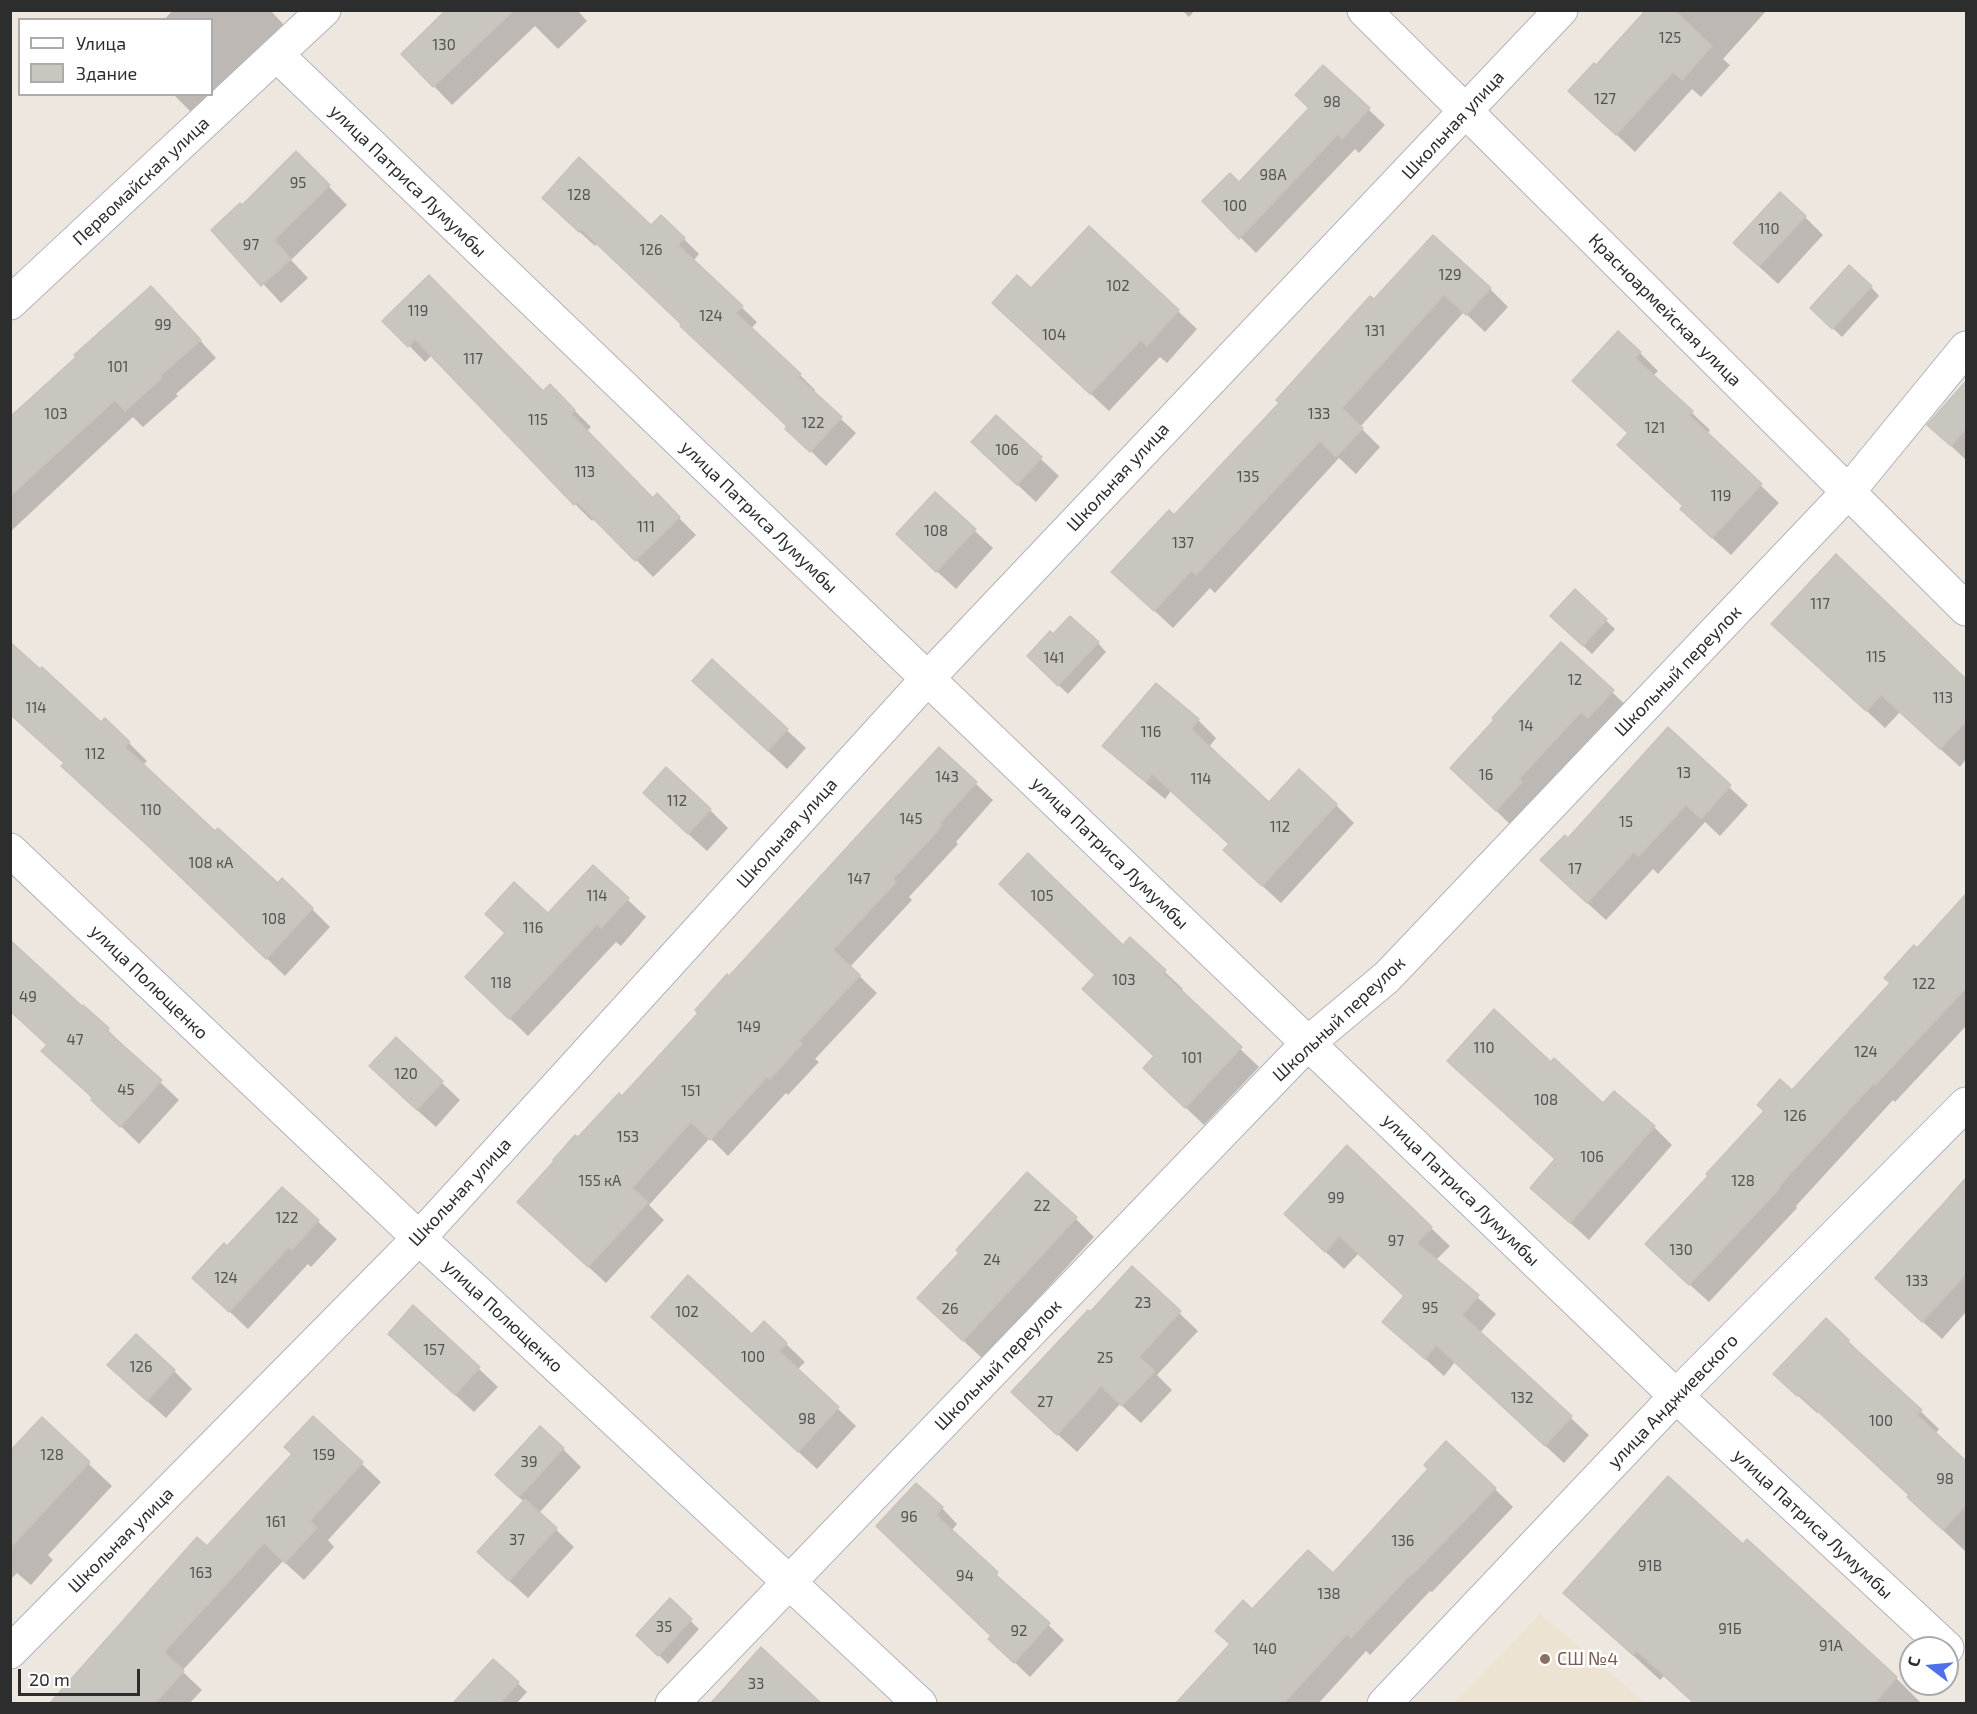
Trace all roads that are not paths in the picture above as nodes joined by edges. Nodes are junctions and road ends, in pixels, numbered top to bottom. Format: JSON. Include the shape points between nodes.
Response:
{"nodes":[{"id":1,"x":324,"y":10,"type":"edge"},
{"id":2,"x":1364,"y":10,"type":"edge"},
{"id":3,"x":1561,"y":10,"type":"edge"},
{"id":4,"x":277,"y":55,"type":"junction"},
{"id":5,"x":1465,"y":112,"type":"junction"},
{"id":6,"x":10,"y":303,"type":"edge"},
{"id":7,"x":1966,"y":348,"type":"edge"},
{"id":8,"x":1848,"y":492,"type":"junction"},
{"id":9,"x":1966,"y":609,"type":"edge"},
{"id":10,"x":928,"y":678,"type":"junction"},
{"id":11,"x":10,"y":850,"type":"edge"},
{"id":12,"x":1308,"y":1043,"type":"junction"},
{"id":13,"x":1966,"y":1104,"type":"edge"},
{"id":14,"x":419,"y":1238,"type":"junction"},
{"id":15,"x":1676,"y":1396,"type":"junction"},
{"id":16,"x":789,"y":1582,"type":"junction"},
{"id":17,"x":1934,"y":1636,"type":"edge"},
{"id":18,"x":10,"y":1652,"type":"edge"},
{"id":19,"x":672,"y":1704,"type":"edge"},
{"id":20,"x":920,"y":1704,"type":"edge"},
{"id":21,"x":1384,"y":1704,"type":"edge"}],
"edges":[{"from":1,"to":4,"type":"street","name":"Первомайская улица"},
{"from":2,"to":5,"type":"street","name":"Красноармейская улица"},
{"from":3,"to":5,"type":"street","name":"Школьная улица"},
{"from":4,"to":6,"type":"street","name":"Первомайская улица"},
{"from":4,"to":10,"type":"street","name":"улица Патриса Лумумбы"},
{"from":5,"to":8,"type":"street","name":"Красноармейская улица"},
{"from":5,"to":10,"type":"street","name":"Школьная улица"},
{"from":7,"to":8,"type":"street","name":"Школьный переулок"},
{"from":8,"to":9,"type":"street","name":"Красноармейская улица"},
{"from":8,"to":12,"type":"street","name":"Школьный переулок","via":[[1387,977]]},
{"from":10,"to":12,"type":"street","name":"улица Патриса Лумумбы"},
{"from":10,"to":14,"type":"street","name":"Школьная улица"},
{"from":11,"to":14,"type":"street","name":"улица Полющенко"},
{"from":12,"to":15,"type":"street","name":"улица Патриса Лумумбы"},
{"from":12,"to":16,"type":"street","name":"Школьный переулок"},
{"from":13,"to":15,"type":"street","name":"улица Анджиевского"},
{"from":14,"to":16,"type":"street","name":"улица Полющенко"},
{"from":14,"to":18,"type":"street","name":"Школьная улица"},
{"from":15,"to":17,"type":"street","name":"улица Патриса Лумумбы"},
{"from":15,"to":21,"type":"street","name":"улица Анджиевского"},
{"from":16,"to":19,"type":"street","name":"Школьный переулок"},
{"from":16,"to":20,"type":"street","name":"улица Полющенко"}]}
